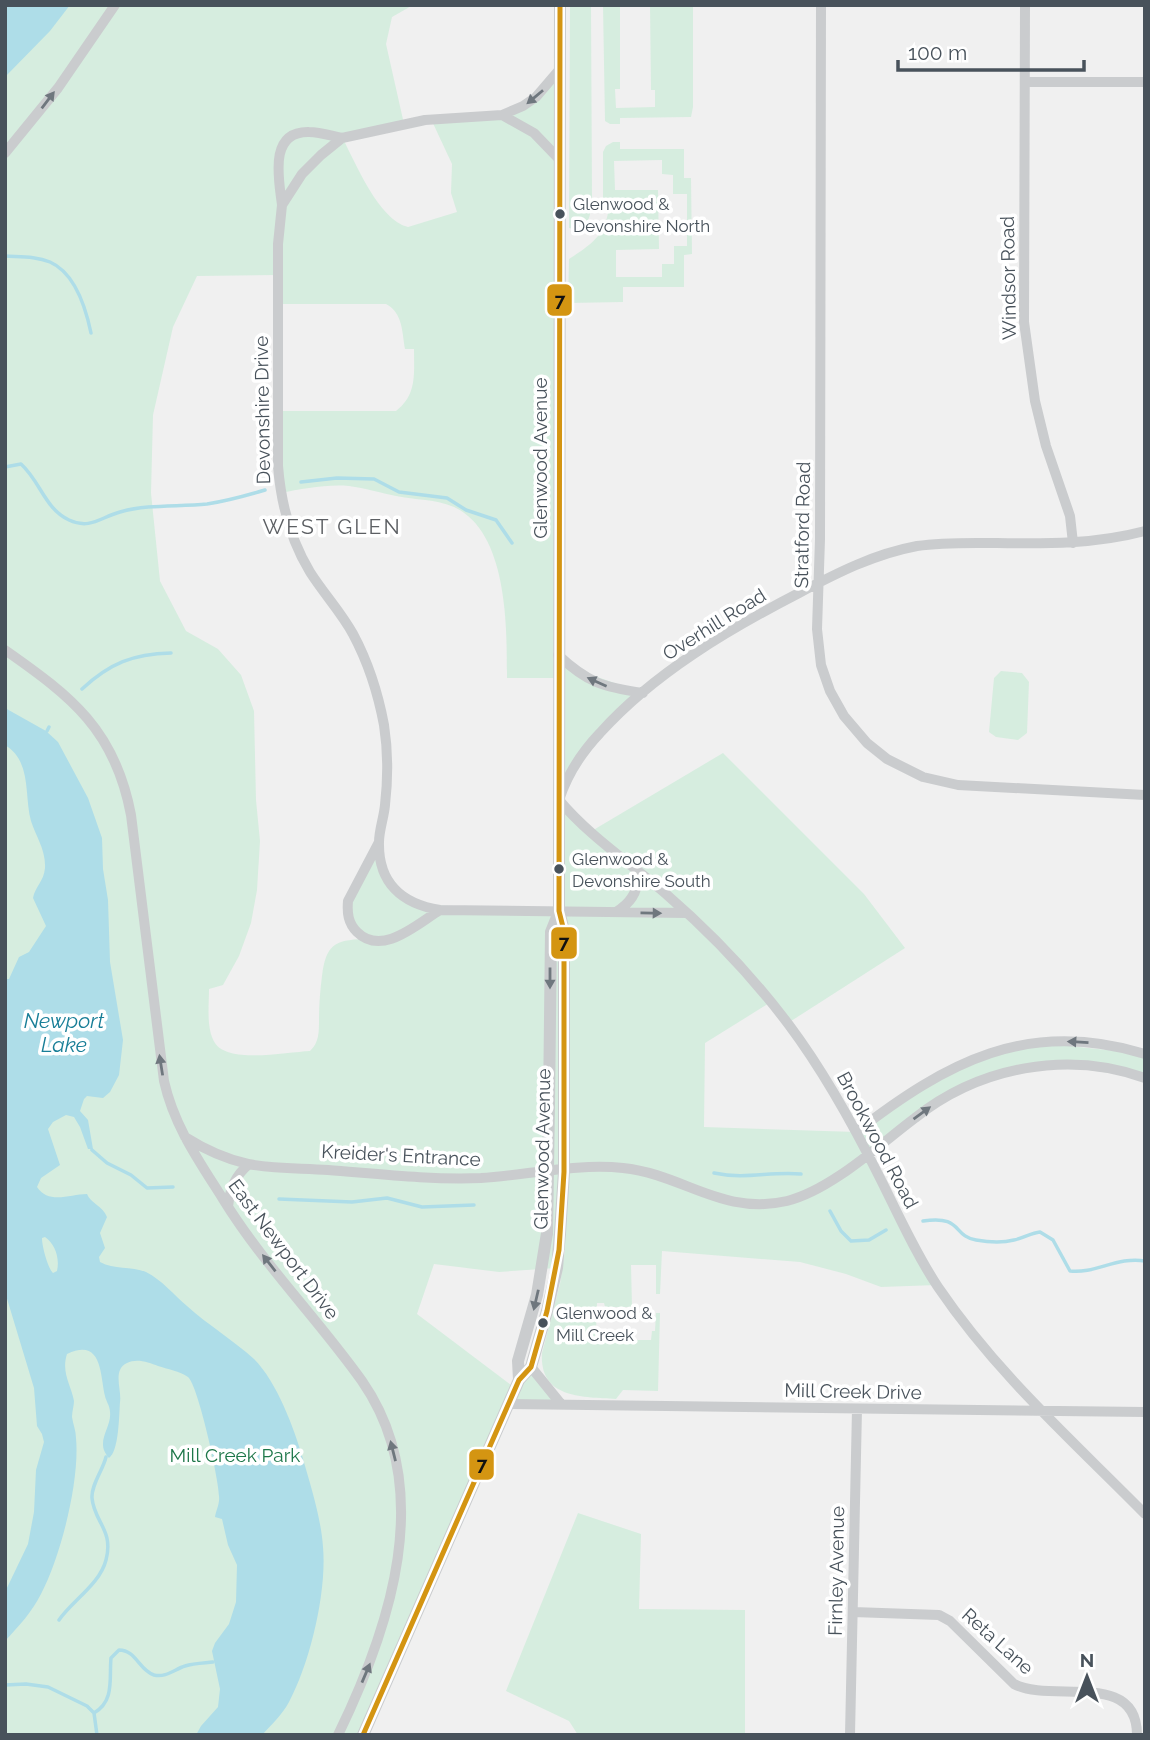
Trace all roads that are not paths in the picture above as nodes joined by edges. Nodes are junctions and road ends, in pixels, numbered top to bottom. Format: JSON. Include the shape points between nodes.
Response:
{"nodes":[{"id":1,"x":116,"y":5,"type":"edge"},
{"id":2,"x":561,"y":5,"type":"edge"},
{"id":3,"x":821,"y":5,"type":"edge"},
{"id":4,"x":1025,"y":5,"type":"edge"},
{"id":5,"x":560,"y":69,"type":"junction"},
{"id":6,"x":1025,"y":82,"type":"junction"},
{"id":7,"x":1145,"y":82,"type":"edge"},
{"id":8,"x":502,"y":115,"type":"junction"},
{"id":9,"x":342,"y":138,"type":"junction"},
{"id":10,"x":5,"y":153,"type":"edge"},
{"id":11,"x":560,"y":160,"type":"junction"},
{"id":12,"x":282,"y":205,"type":"junction"},
{"id":13,"x":1145,"y":531,"type":"edge"},
{"id":14,"x":1073,"y":543,"type":"junction"},
{"id":15,"x":818,"y":583,"type":"junction"},
{"id":16,"x":5,"y":650,"type":"edge"},
{"id":17,"x":558,"y":655,"type":"junction"},
{"id":18,"x":643,"y":693,"type":"junction"},
{"id":19,"x":1145,"y":795,"type":"edge"},
{"id":20,"x":559,"y":800,"type":"junction"},
{"id":21,"x":379,"y":842,"type":"junction"},
{"id":22,"x":638,"y":871,"type":"junction"},
{"id":23,"x":440,"y":910,"type":"junction"},
{"id":24,"x":559,"y":911,"type":"junction"},
{"id":25,"x":616,"y":912,"type":"junction"},
{"id":26,"x":687,"y":913,"type":"junction"},
{"id":27,"x":1145,"y":1054,"type":"edge"},
{"id":28,"x":1145,"y":1078,"type":"edge"},
{"id":29,"x":856,"y":1132,"type":"junction"},
{"id":30,"x":183,"y":1135,"type":"junction"},
{"id":31,"x":869,"y":1156,"type":"junction"},
{"id":32,"x":249,"y":1164,"type":"junction"},
{"id":33,"x":228,"y":1207,"type":"junction"},
{"id":34,"x":554,"y":1233,"type":"junction"},
{"id":35,"x":531,"y":1367,"type":"junction"},
{"id":36,"x":519,"y":1380,"type":"junction"},
{"id":37,"x":509,"y":1404,"type":"junction"},
{"id":38,"x":561,"y":1404,"type":"junction"},
{"id":39,"x":857,"y":1409,"type":"junction"},
{"id":40,"x":1041,"y":1411,"type":"junction"},
{"id":41,"x":1145,"y":1412,"type":"edge"},
{"id":42,"x":1145,"y":1514,"type":"edge"},
{"id":43,"x":853,"y":1612,"type":"junction"},
{"id":44,"x":338,"y":1735,"type":"edge"},
{"id":45,"x":363,"y":1735,"type":"edge"},
{"id":46,"x":850,"y":1735,"type":"edge"},
{"id":47,"x":1137,"y":1735,"type":"edge"}],
"edges":[{"from":10,"to":1,"type":"street","one_way":true},
{"from":2,"to":5,"type":"street","name":"Glenwood Avenue"},
{"from":3,"to":15,"type":"street","name":"Stratford Road"},
{"from":4,"to":6,"type":"street","name":"Windsor Road"},
{"from":5,"to":8,"type":"street","name":"Devonshire Drive","one_way":true,"via":[[536,97]]},
{"from":5,"to":11,"type":"street","name":"Glenwood Avenue"},
{"from":6,"to":7,"type":"street"},
{"from":6,"to":14,"type":"street","name":"Windsor Road","via":[[1023,291],[1027,355],[1046,446],[1070,516]]},
{"from":8,"to":9,"type":"street","name":"Devonshire Drive","via":[[425,120]]},
{"from":8,"to":11,"type":"street","via":[[534,133]]},
{"from":9,"to":12,"type":"street","name":"Devonshire Drive","via":[[310,164]]},
{"from":9,"to":12,"type":"street","name":"Devonshire Drive","via":[[308,132],[290,138],[277,161]]},
{"from":11,"to":17,"type":"street","name":"Glenwood Avenue"},
{"from":12,"to":21,"type":"street","name":"Devonshire Drive","via":[[278,244],[280,493],[299,552],[353,634],[376,691],[387,763]]},
{"from":13,"to":14,"type":"street","name":"Overhill Road"},
{"from":14,"to":15,"type":"street","name":"Overhill Road","via":[[919,546],[868,559]]},
{"from":15,"to":18,"type":"street","name":"Overhill Road","via":[[729,631]]},
{"from":15,"to":19,"type":"street","name":"Stratford Road","via":[[817,636],[825,678],[844,716],[887,759],[923,777],[958,785]]},
{"from":30,"to":16,"type":"street","name":"East Newport Drive","one_way":true,"via":[[162,1074],[131,815],[120,774],[99,733],[76,704]]},
{"from":18,"to":17,"type":"street","one_way":true,"via":[[597,684]]},
{"from":17,"to":20,"type":"street","name":"Glenwood Avenue"},
{"from":18,"to":20,"type":"street","name":"Overhill Road","via":[[599,733],[570,773]]},
{"from":20,"to":22,"type":"street","name":"Brookwood Road","via":[[587,830]]},
{"from":20,"to":24,"type":"street","name":"Glenwood Avenue"},
{"from":21,"to":23,"type":"street","name":"Devonshire Drive","via":[[383,867],[395,890],[413,904]]},
{"from":21,"to":23,"type":"street","name":"Devonshire Drive","via":[[348,901],[354,929],[365,939],[383,941]]},
{"from":22,"to":25,"type":"street","via":[[637,888]]},
{"from":22,"to":26,"type":"street","name":"Brookwood Road"},
{"from":23,"to":24,"type":"street","name":"Devonshire Drive"},
{"from":24,"to":25,"type":"street","name":"Devonshire Drive"},
{"from":24,"to":34,"type":"street","name":"Glenwood Avenue","bridge":true,"via":[[564,931],[564,1172]]},
{"from":24,"to":34,"type":"street","name":"Glenwood Avenue","one_way":true,"bridge":true,"via":[[551,932]]},
{"from":25,"to":26,"type":"street","name":"Devonshire Drive","one_way":true},
{"from":26,"to":29,"type":"street","name":"Brookwood Road","via":[[788,1023]]},
{"from":27,"to":29,"type":"street","one_way":true,"via":[[1066,1041],[1000,1049],[931,1079]]},
{"from":31,"to":28,"type":"street","name":"Kreider's Entrance","one_way":true,"via":[[950,1094],[1009,1071],[1076,1065]]},
{"from":29,"to":31,"type":"street","name":"Brookwood Road"},
{"from":30,"to":32,"type":"street","name":"Kreider's Entrance","via":[[215,1153]]},
{"from":30,"to":33,"type":"street","name":"East Newport Drive"},
{"from":31,"to":32,"type":"street","name":"Kreider's Entrance","via":[[810,1192],[766,1204],[718,1199],[655,1174],[612,1166],[434,1178]]},
{"from":31,"to":40,"type":"street","name":"Brookwood Road","via":[[937,1285],[986,1352]]},
{"from":32,"to":33,"type":"street","via":[[234,1180]]},
{"from":44,"to":33,"type":"street","name":"East Newport Drive","one_way":true,"via":[[369,1667],[389,1605],[400,1533],[397,1466],[382,1417],[361,1380]]},
{"from":34,"to":35,"type":"street","name":"Glenwood Avenue","via":[[556,1268]]},
{"from":34,"to":36,"type":"street","name":"Glenwood Avenue","one_way":true,"via":[[518,1361]]},
{"from":35,"to":36,"type":"street","name":"Glenwood Avenue"},
{"from":35,"to":38,"type":"street"},
{"from":36,"to":37,"type":"street","name":"Glenwood Avenue"},
{"from":37,"to":38,"type":"street","name":"Mill Creek Drive"},
{"from":37,"to":45,"type":"street","name":"Glenwood Avenue"},
{"from":38,"to":39,"type":"street","name":"Mill Creek Drive"},
{"from":39,"to":40,"type":"street","name":"Mill Creek Drive"},
{"from":39,"to":43,"type":"street","name":"Firnley Avenue"},
{"from":40,"to":41,"type":"street","name":"Mill Creek Drive"},
{"from":40,"to":42,"type":"street","name":"Brookwood Road"},
{"from":43,"to":46,"type":"street","name":"Firnley Avenue"},
{"from":43,"to":47,"type":"street","name":"Reta Lane","via":[[939,1615],[1023,1689],[1115,1696],[1130,1709]]}]}
